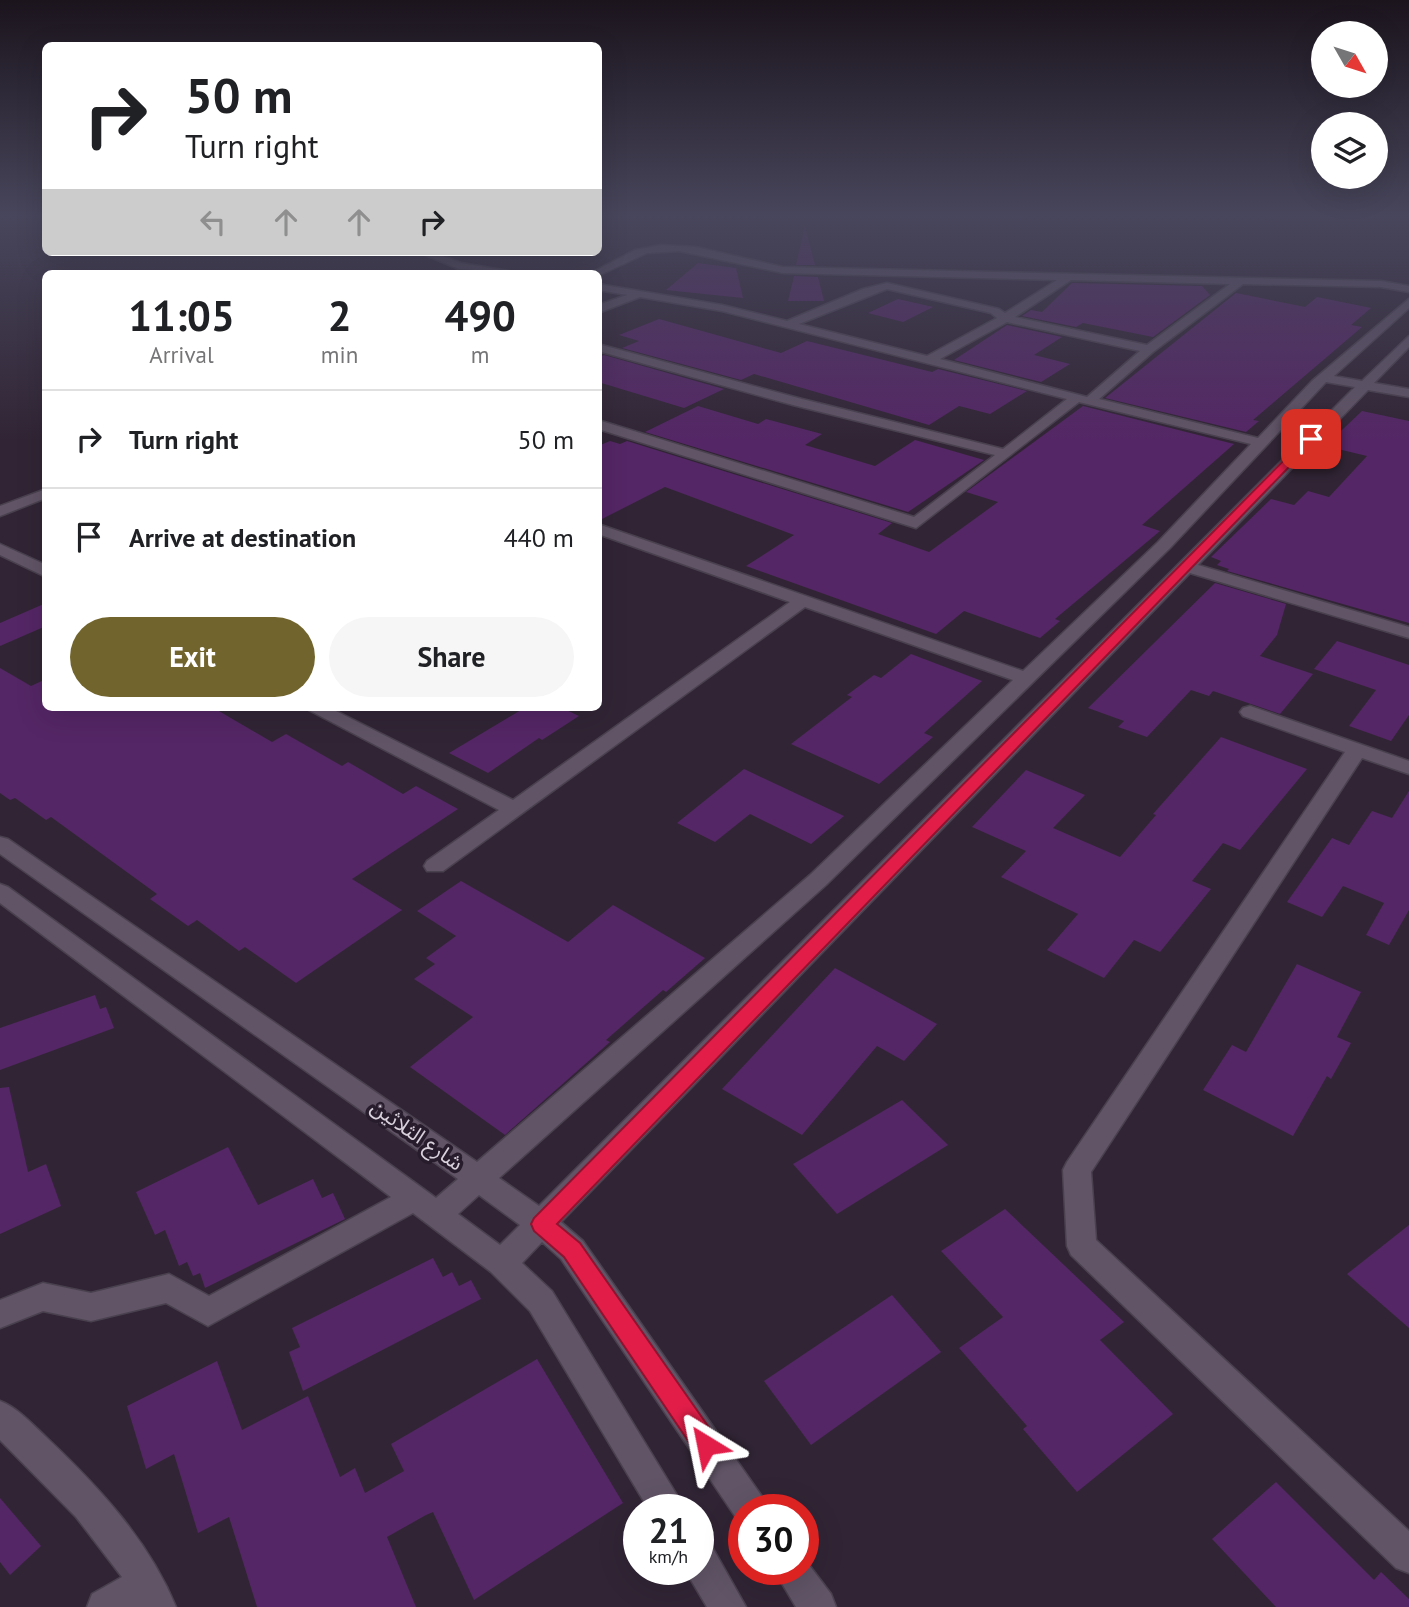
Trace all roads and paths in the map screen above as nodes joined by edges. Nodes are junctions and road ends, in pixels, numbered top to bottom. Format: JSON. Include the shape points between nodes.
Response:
{"nodes":[{"id":1,"x":618,"y":290,"type":"edge"},
{"id":2,"x":871,"y":290,"type":"edge"},
{"id":3,"x":904,"y":290,"type":"edge"},
{"id":4,"x":1048,"y":290,"type":"edge"},
{"id":5,"x":1229,"y":290,"type":"edge"},
{"id":6,"x":644,"y":295,"type":"junction"},
{"id":7,"x":1409,"y":302,"type":"edge"},
{"id":8,"x":602,"y":308,"type":"edge"},
{"id":9,"x":1005,"y":318,"type":"junction"},
{"id":10,"x":787,"y":325,"type":"junction"},
{"id":11,"x":1377,"y":334,"type":"junction"},
{"id":12,"x":1409,"y":340,"type":"edge"},
{"id":13,"x":602,"y":348,"type":"edge"},
{"id":14,"x":1149,"y":349,"type":"junction"},
{"id":15,"x":928,"y":361,"type":"junction"},
{"id":16,"x":1324,"y":378,"type":"junction"},
{"id":17,"x":1365,"y":385,"type":"junction"},
{"id":18,"x":1409,"y":393,"type":"edge"},
{"id":19,"x":1083,"y":399,"type":"junction"},
{"id":20,"x":602,"y":425,"type":"edge"},
{"id":21,"x":1259,"y":442,"type":"junction"},
{"id":22,"x":1007,"y":454,"type":"junction"},
{"id":23,"x":42,"y":495,"type":"edge"},
{"id":24,"x":0,"y":511,"type":"edge"},
{"id":25,"x":602,"y":530,"type":"edge"},
{"id":26,"x":0,"y":549,"type":"edge"},
{"id":27,"x":1141,"y":566,"type":"junction"},
{"id":28,"x":42,"y":570,"type":"edge"},
{"id":29,"x":1181,"y":570,"type":"junction"},
{"id":30,"x":802,"y":601,"type":"junction"},
{"id":31,"x":1409,"y":633,"type":"edge"},
{"id":32,"x":1024,"y":678,"type":"junction"},
{"id":33,"x":321,"y":711,"type":"edge"},
{"id":34,"x":1250,"y":712,"type":"dead end"},
{"id":35,"x":1357,"y":750,"type":"junction"},
{"id":36,"x":1409,"y":768,"type":"edge"},
{"id":37,"x":514,"y":809,"type":"junction"},
{"id":38,"x":0,"y":844,"type":"edge"},
{"id":39,"x":435,"y":866,"type":"dead end"},
{"id":40,"x":0,"y":892,"type":"edge"},
{"id":41,"x":479,"y":1179,"type":"junction"},
{"id":42,"x":426,"y":1206,"type":"junction"},
{"id":43,"x":542,"y":1224,"type":"junction"},
{"id":44,"x":502,"y":1263,"type":"junction"},
{"id":45,"x":0,"y":1314,"type":"edge"},
{"id":46,"x":0,"y":1417,"type":"edge"},
{"id":47,"x":659,"y":1494,"type":"edge"},
{"id":48,"x":740,"y":1494,"type":"edge"},
{"id":49,"x":1409,"y":1555,"type":"edge"},
{"id":50,"x":714,"y":1584,"type":"edge"},
{"id":51,"x":803,"y":1585,"type":"edge"},
{"id":52,"x":153,"y":1595,"type":"edge"},
{"id":53,"x":105,"y":1607,"type":"edge"},
{"id":54,"x":728,"y":1607,"type":"edge"},
{"id":55,"x":818,"y":1607,"type":"edge"}],
"edges":[{"from":1,"to":6,"type":"street"},
{"from":2,"to":10,"type":"street"},
{"from":3,"to":9,"type":"street"},
{"from":4,"to":9,"type":"street"},
{"from":5,"to":14,"type":"street"},
{"from":6,"to":8,"type":"street"},
{"from":6,"to":10,"type":"street"},
{"from":7,"to":11,"type":"street"},
{"from":9,"to":14,"type":"street"},
{"from":9,"to":15,"type":"street"},
{"from":10,"to":15,"type":"street"},
{"from":11,"to":12,"type":"street"},
{"from":11,"to":16,"type":"street"},
{"from":12,"to":17,"type":"street"},
{"from":13,"to":22,"type":"street"},
{"from":14,"to":19,"type":"street"},
{"from":15,"to":19,"type":"street"},
{"from":16,"to":17,"type":"street"},
{"from":16,"to":21,"type":"street"},
{"from":17,"to":18,"type":"street"},
{"from":17,"to":29,"type":"street"},
{"from":19,"to":21,"type":"street"},
{"from":19,"to":22,"type":"street"},
{"from":20,"to":22,"type":"street","via":[[916,523]]},
{"from":21,"to":27,"type":"street"},
{"from":23,"to":24,"type":"street"},
{"from":25,"to":30,"type":"street"},
{"from":26,"to":28,"type":"street"},
{"from":27,"to":29,"type":"street"},
{"from":27,"to":32,"type":"street"},
{"from":29,"to":31,"type":"street"},
{"from":29,"to":43,"type":"street"},
{"from":30,"to":32,"type":"street"},
{"from":30,"to":37,"type":"street"},
{"from":32,"to":41,"type":"street","via":[[818,880]]},
{"from":33,"to":37,"type":"street"},
{"from":34,"to":35,"type":"street"},
{"from":35,"to":36,"type":"street"},
{"from":35,"to":49,"type":"street","via":[[1077,1170],[1082,1247]]},
{"from":37,"to":39,"type":"street"},
{"from":38,"to":41,"type":"street","name":"شارع الثلاثين"},
{"from":40,"to":42,"type":"street"},
{"from":41,"to":42,"type":"street"},
{"from":41,"to":43,"type":"street","name":"شارع الثلاثين"},
{"from":42,"to":44,"type":"street"},
{"from":42,"to":45,"type":"street","via":[[208,1312],[169,1288],[92,1307],[43,1297]]},
{"from":43,"to":44,"type":"street"},
{"from":43,"to":48,"type":"street","name":"شارع الثلاثين","via":[[572,1250]]},
{"from":44,"to":47,"type":"street","via":[[541,1301]]},
{"from":46,"to":52,"type":"street","via":[[74,1486]]},
{"from":50,"to":54,"type":"street"},
{"from":51,"to":55,"type":"street"},
{"from":52,"to":53,"type":"street"}]}
